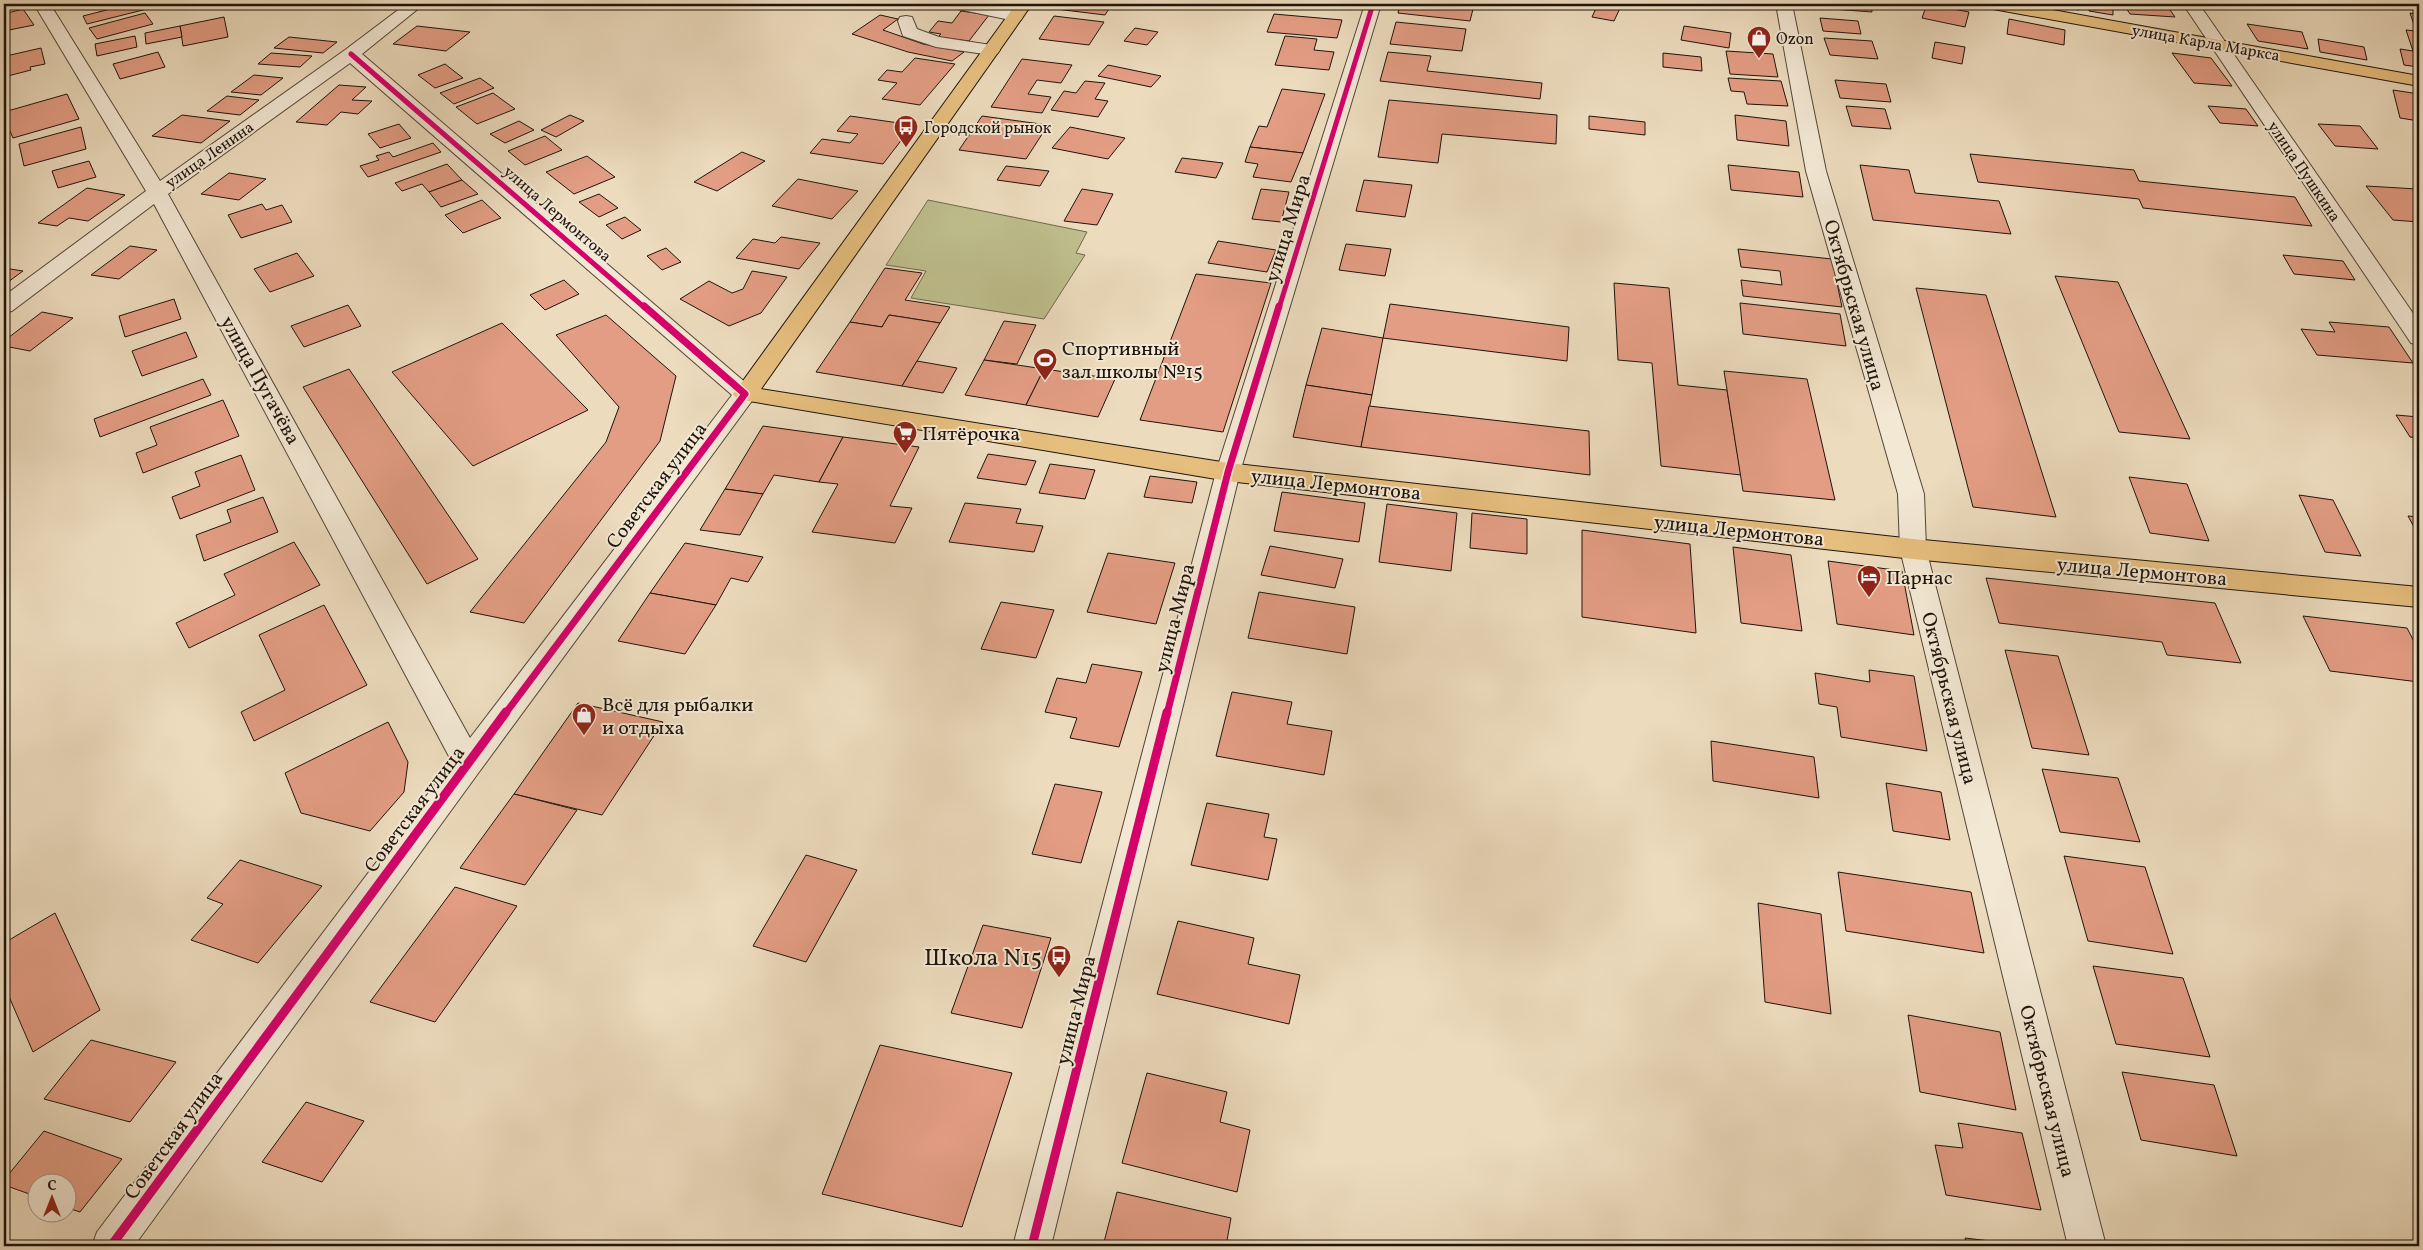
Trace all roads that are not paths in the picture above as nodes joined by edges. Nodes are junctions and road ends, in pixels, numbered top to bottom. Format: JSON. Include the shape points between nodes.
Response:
{"nodes":[{"id":1,"x":42,"y":4,"type":"edge"},
{"id":2,"x":416,"y":4,"type":"edge"},
{"id":3,"x":959,"y":4,"type":"edge"},
{"id":4,"x":1373,"y":4,"type":"edge"},
{"id":5,"x":1784,"y":4,"type":"edge"},
{"id":6,"x":1993,"y":4,"type":"edge"},
{"id":7,"x":2191,"y":4,"type":"edge"},
{"id":8,"x":1020,"y":10,"type":"edge"},
{"id":9,"x":906,"y":21,"type":"dead end"},
{"id":10,"x":2218,"y":43,"type":"junction"},
{"id":11,"x":991,"y":50,"type":"junction"},
{"id":12,"x":351,"y":54,"type":"junction"},
{"id":13,"x":2419,"y":81,"type":"edge"},
{"id":14,"x":157,"y":192,"type":"junction"},
{"id":15,"x":4,"y":306,"type":"edge"},
{"id":16,"x":2419,"y":338,"type":"edge"},
{"id":17,"x":745,"y":394,"type":"junction"},
{"id":18,"x":1228,"y":472,"type":"junction"},
{"id":19,"x":1913,"y":550,"type":"junction"},
{"id":20,"x":2419,"y":597,"type":"edge"},
{"id":21,"x":468,"y":764,"type":"junction"},
{"id":22,"x":111,"y":1246,"type":"edge"},
{"id":23,"x":1032,"y":1246,"type":"edge"},
{"id":24,"x":2087,"y":1246,"type":"edge"}],
"edges":[{"from":1,"to":14,"type":"street","name":"улица Пугачёва"},
{"from":2,"to":12,"type":"street","name":"улица Ленина"},
{"from":3,"to":8,"type":"street"},
{"from":4,"to":18,"type":"street","name":"улица Мира"},
{"from":5,"to":19,"type":"street","name":"Октябрьская улица","via":[[1816,171],[1911,494]]},
{"from":6,"to":10,"type":"main road","name":"улица Карла Маркса"},
{"from":7,"to":10,"type":"street","name":"улица Пушкина"},
{"from":8,"to":11,"type":"main road","name":"Советская улица"},
{"from":9,"to":11,"type":"street","via":[[909,32],[936,42]]},
{"from":10,"to":13,"type":"main road","name":"улица Карла Маркса"},
{"from":10,"to":16,"type":"street","name":"улица Пушкина"},
{"from":11,"to":17,"type":"main road","name":"Советская улица"},
{"from":12,"to":14,"type":"street","name":"улица Ленина"},
{"from":12,"to":17,"type":"street","name":"улица Лермонтова"},
{"from":14,"to":15,"type":"street","name":"улица Ленина"},
{"from":14,"to":21,"type":"street","name":"улица Пугачёва"},
{"from":17,"to":18,"type":"main road","name":"улица Лермонтова"},
{"from":17,"to":21,"type":"street","name":"Советская улица"},
{"from":18,"to":19,"type":"main road","name":"улица Лермонтова"},
{"from":18,"to":23,"type":"street","name":"улица Мира"},
{"from":19,"to":20,"type":"main road","name":"улица Лермонтова"},
{"from":19,"to":24,"type":"street","name":"Октябрьская улица"},
{"from":21,"to":22,"type":"street","name":"Советская улица"}]}
